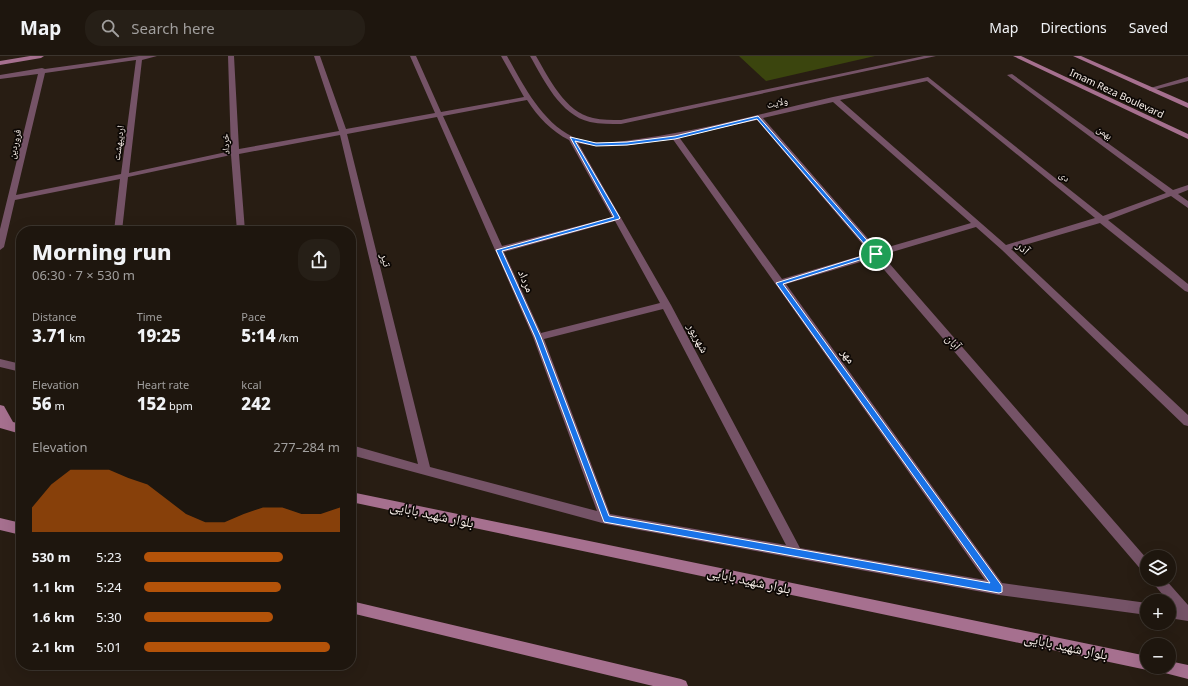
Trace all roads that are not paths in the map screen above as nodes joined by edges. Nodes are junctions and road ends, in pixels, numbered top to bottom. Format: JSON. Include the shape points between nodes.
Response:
{"nodes":[{"id":1,"x":41,"y":56,"type":"edge"},
{"id":2,"x":154,"y":56,"type":"edge"},
{"id":3,"x":231,"y":56,"type":"edge"},
{"id":4,"x":317,"y":56,"type":"edge"},
{"id":5,"x":412,"y":56,"type":"edge"},
{"id":6,"x":504,"y":56,"type":"edge"},
{"id":7,"x":532,"y":56,"type":"edge"},
{"id":8,"x":933,"y":56,"type":"edge"},
{"id":9,"x":1016,"y":56,"type":"edge"},
{"id":10,"x":1076,"y":56,"type":"edge"},
{"id":11,"x":139,"y":58,"type":"junction"},
{"id":12,"x":0,"y":63,"type":"edge"},
{"id":13,"x":42,"y":70,"type":"junction"},
{"id":14,"x":1010,"y":75,"type":"dead end"},
{"id":15,"x":0,"y":77,"type":"edge"},
{"id":16,"x":928,"y":79,"type":"joint"},
{"id":17,"x":1188,"y":79,"type":"edge"},
{"id":18,"x":1150,"y":89,"type":"junction"},
{"id":19,"x":528,"y":98,"type":"junction"},
{"id":20,"x":834,"y":99,"type":"junction"},
{"id":21,"x":1188,"y":106,"type":"edge"},
{"id":22,"x":438,"y":114,"type":"junction"},
{"id":23,"x":758,"y":117,"type":"junction"},
{"id":24,"x":343,"y":132,"type":"junction"},
{"id":25,"x":675,"y":137,"type":"junction"},
{"id":26,"x":1188,"y":137,"type":"edge"},
{"id":27,"x":572,"y":138,"type":"junction"},
{"id":28,"x":235,"y":152,"type":"junction"},
{"id":29,"x":124,"y":176,"type":"junction"},
{"id":30,"x":1188,"y":187,"type":"edge"},
{"id":31,"x":1170,"y":192,"type":"junction"},
{"id":32,"x":12,"y":198,"type":"junction"},
{"id":33,"x":1188,"y":205,"type":"edge"},
{"id":34,"x":617,"y":218,"type":"junction"},
{"id":35,"x":1103,"y":219,"type":"junction"},
{"id":36,"x":977,"y":224,"type":"junction"},
{"id":37,"x":119,"y":226,"type":"edge"},
{"id":38,"x":241,"y":226,"type":"edge"},
{"id":39,"x":0,"y":247,"type":"edge"},
{"id":40,"x":1005,"y":248,"type":"junction"},
{"id":41,"x":499,"y":250,"type":"junction"},
{"id":42,"x":876,"y":254,"type":"junction"},
{"id":43,"x":779,"y":283,"type":"junction"},
{"id":44,"x":1188,"y":289,"type":"edge"},
{"id":45,"x":666,"y":305,"type":"junction"},
{"id":46,"x":538,"y":337,"type":"junction"},
{"id":47,"x":0,"y":363,"type":"edge"},
{"id":48,"x":16,"y":367,"type":"edge"},
{"id":49,"x":0,"y":409,"type":"edge"},
{"id":50,"x":1188,"y":422,"type":"edge"},
{"id":51,"x":4,"y":425,"type":"edge"},
{"id":52,"x":16,"y":428,"type":"edge"},
{"id":53,"x":356,"y":451,"type":"edge"},
{"id":54,"x":425,"y":471,"type":"junction"},
{"id":55,"x":356,"y":498,"type":"edge"},
{"id":56,"x":606,"y":520,"type":"junction"},
{"id":57,"x":0,"y":524,"type":"edge"},
{"id":58,"x":16,"y":528,"type":"edge"},
{"id":59,"x":796,"y":552,"type":"junction"},
{"id":60,"x":1140,"y":560,"type":"edge"},
{"id":61,"x":1163,"y":586,"type":"edge"},
{"id":62,"x":999,"y":589,"type":"junction"},
{"id":63,"x":1140,"y":608,"type":"edge"},
{"id":64,"x":356,"y":609,"type":"edge"},
{"id":65,"x":1176,"y":613,"type":"edge"},
{"id":66,"x":1188,"y":615,"type":"edge"},
{"id":67,"x":1140,"y":662,"type":"edge"},
{"id":68,"x":1176,"y":669,"type":"edge"},
{"id":69,"x":1188,"y":672,"type":"edge"},
{"id":70,"x":681,"y":686,"type":"edge"}],
"edges":[{"from":1,"to":12,"type":"main road"},
{"from":2,"to":11,"type":"street"},
{"from":3,"to":28,"type":"street","name":"خرداد"},
{"from":4,"to":24,"type":"street","name":"تیر"},
{"from":5,"to":22,"type":"street","name":"مرداد"},
{"from":6,"to":19,"type":"street","name":"ولایت"},
{"from":7,"to":8,"type":"street","via":[[554,90],[575,112],[590,120],[621,122]]},
{"from":9,"to":26,"type":"main road","name":"Imam Reza Boulevard"},
{"from":10,"to":18,"type":"main road","name":"Imam Reza Boulevard"},
{"from":11,"to":13,"type":"street"},
{"from":11,"to":29,"type":"street","name":"اردیبهشت"},
{"from":13,"to":15,"type":"street"},
{"from":13,"to":32,"type":"street","name":"فروردین"},
{"from":14,"to":31,"type":"street","name":"بهمن"},
{"from":16,"to":20,"type":"street","name":"ولایت"},
{"from":16,"to":35,"type":"street","name":"دی"},
{"from":17,"to":18,"type":"street"},
{"from":18,"to":21,"type":"main road","name":"Imam Reza Boulevard"},
{"from":19,"to":22,"type":"street"},
{"from":19,"to":27,"type":"street","name":"ولایت","via":[[552,126]]},
{"from":20,"to":23,"type":"street","name":"ولایت"},
{"from":20,"to":36,"type":"street","name":"آذر"},
{"from":22,"to":24,"type":"street"},
{"from":22,"to":41,"type":"street","name":"مرداد"},
{"from":23,"to":25,"type":"street","name":"ولایت"},
{"from":23,"to":42,"type":"street","name":"آبان"},
{"from":24,"to":28,"type":"street"},
{"from":24,"to":54,"type":"street","name":"تیر"},
{"from":25,"to":27,"type":"street","name":"ولایت","via":[[596,144]]},
{"from":25,"to":43,"type":"street","name":"مهر"},
{"from":27,"to":34,"type":"street","name":"شهریور"},
{"from":28,"to":29,"type":"street"},
{"from":28,"to":38,"type":"street","name":"خرداد"},
{"from":29,"to":32,"type":"street"},
{"from":29,"to":37,"type":"street","name":"اردیبهشت"},
{"from":30,"to":31,"type":"street"},
{"from":31,"to":33,"type":"street","name":"بهمن"},
{"from":31,"to":35,"type":"street"},
{"from":32,"to":39,"type":"street","name":"فروردین"},
{"from":34,"to":41,"type":"street"},
{"from":34,"to":45,"type":"street","name":"شهریور"},
{"from":35,"to":40,"type":"street"},
{"from":35,"to":44,"type":"street","name":"دی"},
{"from":36,"to":40,"type":"street","name":"آذر"},
{"from":36,"to":42,"type":"street"},
{"from":40,"to":50,"type":"street","name":"آذر"},
{"from":41,"to":46,"type":"street","name":"مرداد"},
{"from":42,"to":43,"type":"street"},
{"from":42,"to":60,"type":"street","name":"آبان"},
{"from":43,"to":62,"type":"street","name":"مهر"},
{"from":45,"to":46,"type":"street"},
{"from":45,"to":59,"type":"street","name":"شهریور"},
{"from":46,"to":56,"type":"street","name":"مرداد"},
{"from":47,"to":48,"type":"street"},
{"from":49,"to":51,"type":"main road"},
{"from":51,"to":52,"type":"main road"},
{"from":53,"to":54,"type":"street"},
{"from":54,"to":56,"type":"street"},
{"from":55,"to":67,"type":"main road","name":"بلوار شهید بابایی"},
{"from":56,"to":59,"type":"street"},
{"from":57,"to":58,"type":"main road"},
{"from":59,"to":62,"type":"street"},
{"from":61,"to":66,"type":"street"},
{"from":62,"to":63,"type":"street"},
{"from":64,"to":70,"type":"main road"},
{"from":65,"to":66,"type":"street"},
{"from":68,"to":69,"type":"main road"}]}
